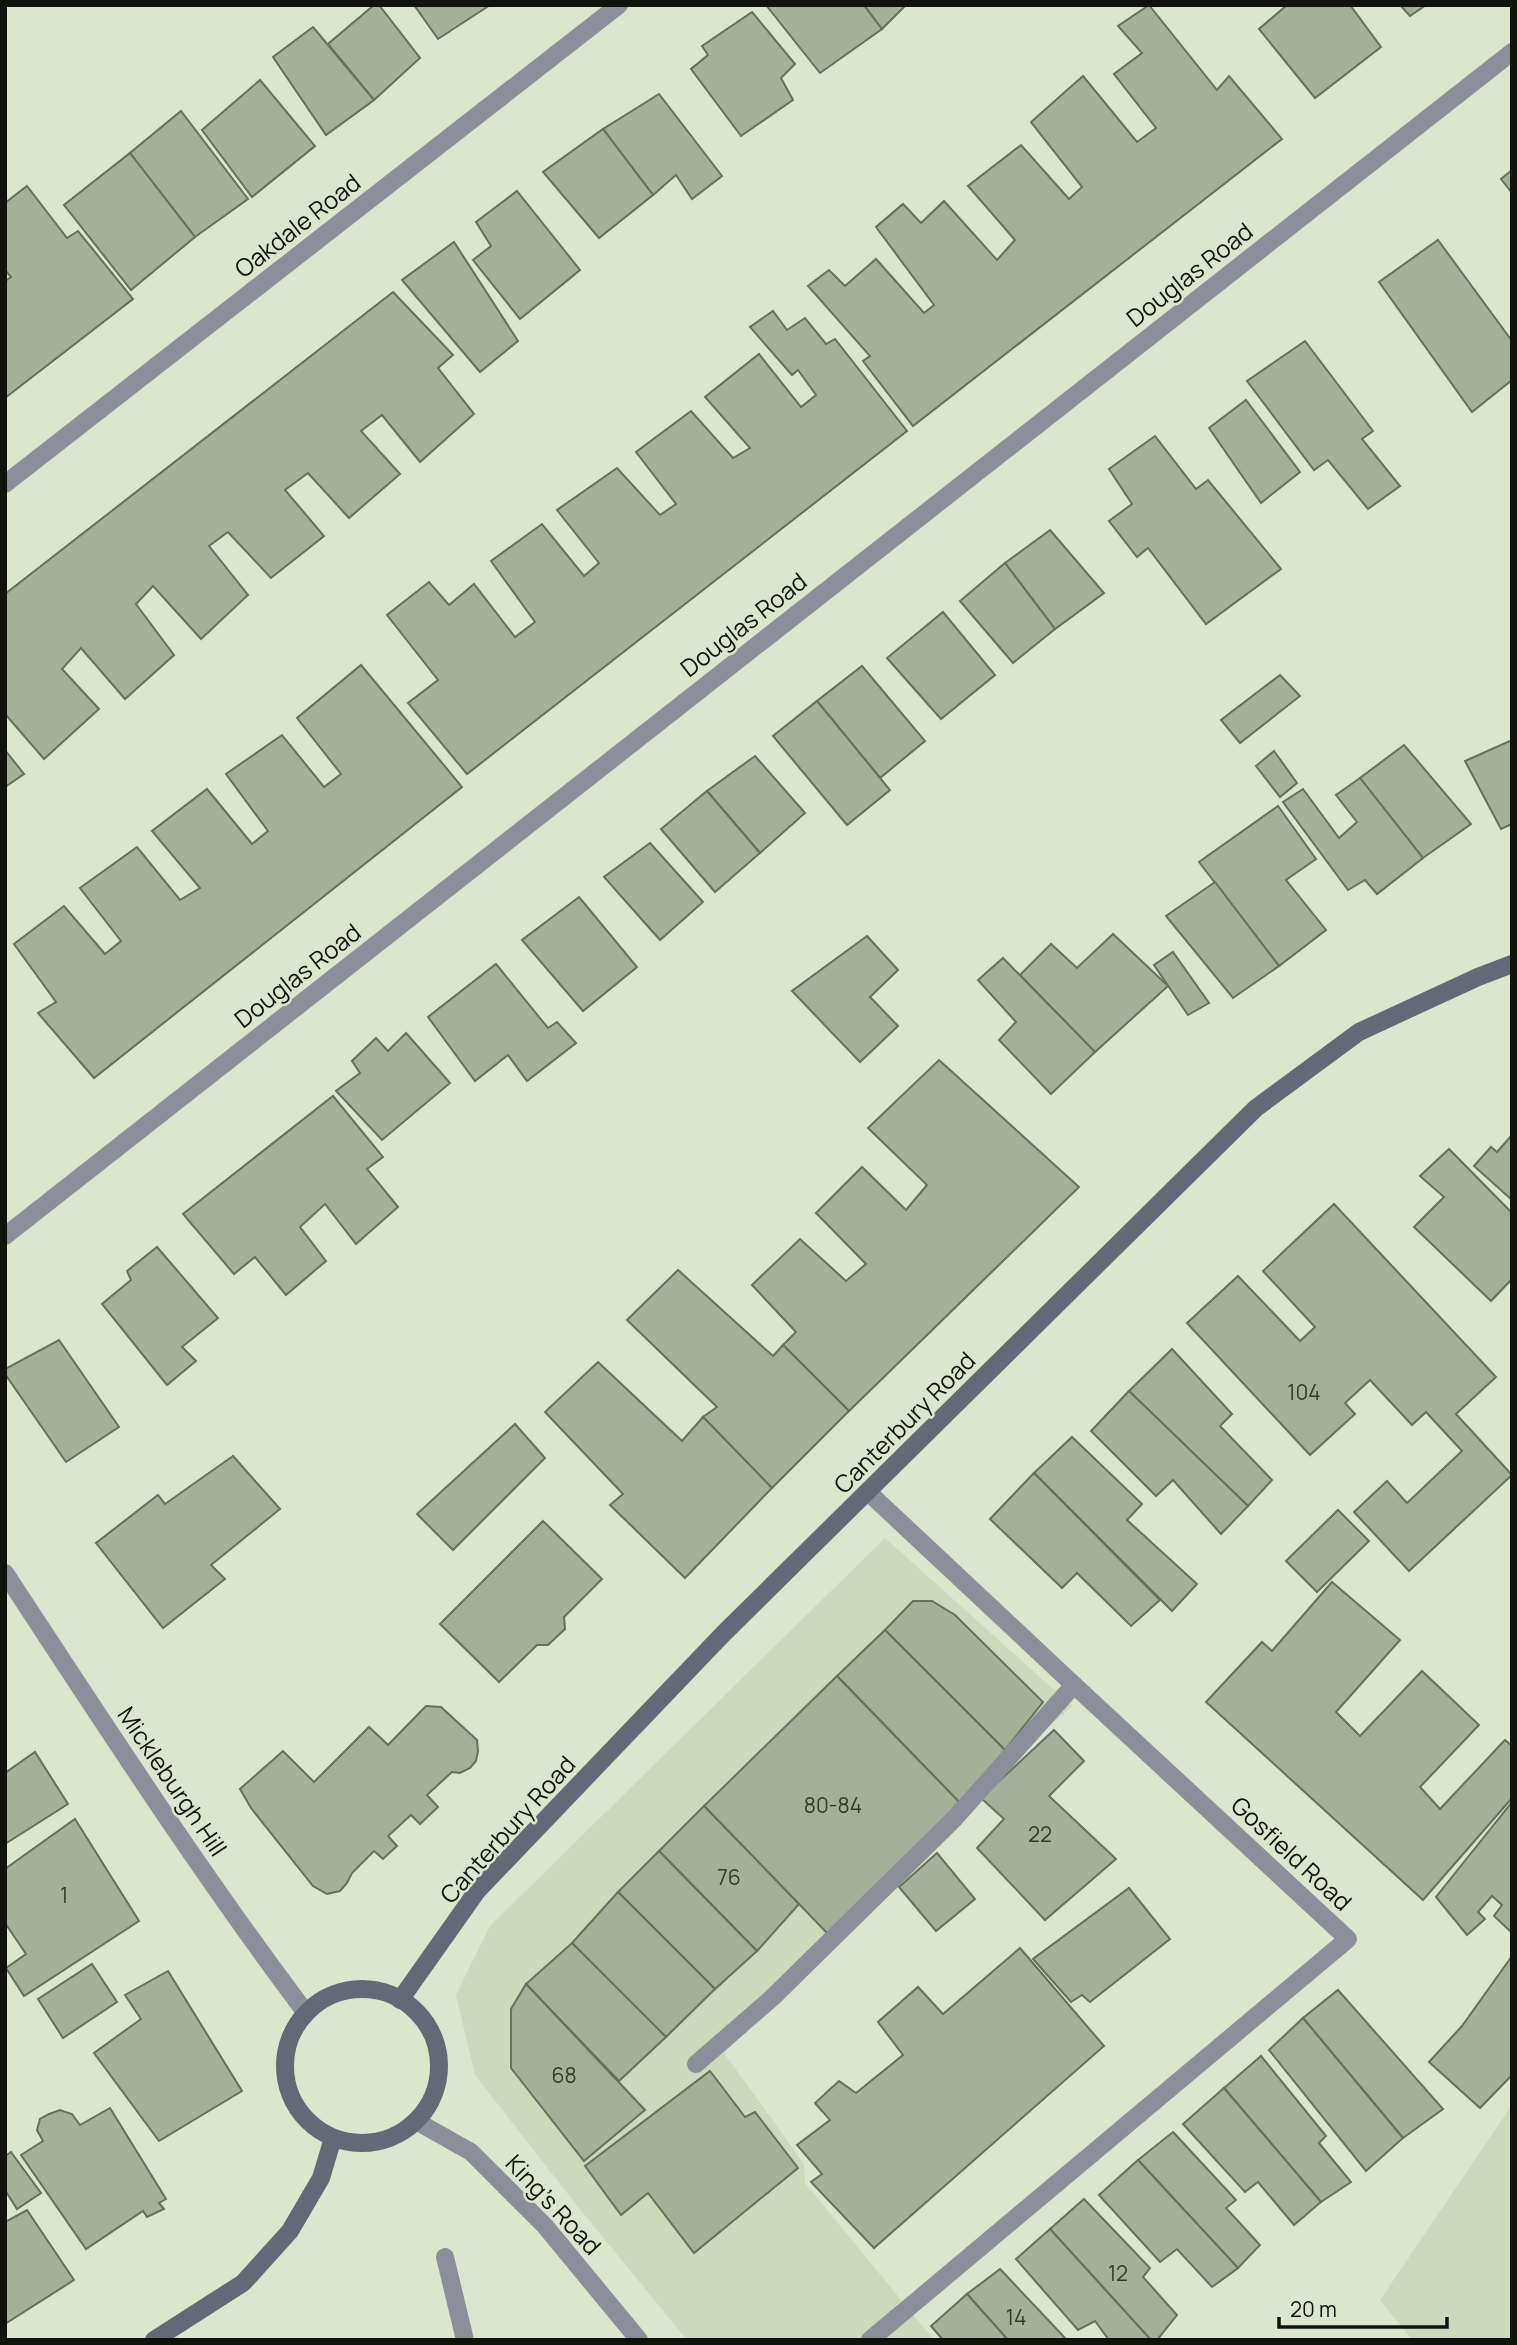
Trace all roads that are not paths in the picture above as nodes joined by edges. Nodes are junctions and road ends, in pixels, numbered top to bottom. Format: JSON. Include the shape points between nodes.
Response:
{"nodes":[{"id":1,"x":619,"y":5,"type":"edge"},
{"id":2,"x":1512,"y":52,"type":"edge"},
{"id":3,"x":5,"y":484,"type":"edge"},
{"id":4,"x":1512,"y":964,"type":"edge"},
{"id":5,"x":5,"y":1236,"type":"edge"},
{"id":6,"x":868,"y":1492,"type":"junction"},
{"id":7,"x":5,"y":1573,"type":"edge"},
{"id":8,"x":1074,"y":1685,"type":"junction"},
{"id":9,"x":400,"y":2000,"type":"junction"},
{"id":10,"x":306,"y":2013,"type":"junction"},
{"id":11,"x":696,"y":2064,"type":"dead end"},
{"id":12,"x":416,"y":2121,"type":"junction"},
{"id":13,"x":333,"y":2138,"type":"junction"},
{"id":14,"x":445,"y":2257,"type":"dead end"},
{"id":15,"x":154,"y":2340,"type":"edge"},
{"id":16,"x":465,"y":2340,"type":"edge"},
{"id":17,"x":639,"y":2340,"type":"edge"},
{"id":18,"x":870,"y":2340,"type":"edge"}],
"edges":[{"from":1,"to":3,"type":"street","name":"Oakdale Road"},
{"from":2,"to":5,"type":"street","name":"Douglas Road"},
{"from":4,"to":6,"type":"main road","name":"Canterbury Road","via":[[1359,1032],[1256,1108]]},
{"from":6,"to":8,"type":"street","name":"Gosfield Road"},
{"from":6,"to":9,"type":"main road","name":"Canterbury Road","via":[[724,1633],[477,1891]]},
{"from":7,"to":10,"type":"street","name":"Mickleburgh Hill","via":[[164,1815]]},
{"from":8,"to":11,"type":"street","via":[[954,1819],[773,1997]]},
{"from":8,"to":18,"type":"street","name":"Gosfield Road","via":[[1348,1939]]},
{"from":9,"to":10,"type":"main road","via":[[360,1989],[321,2000]]},
{"from":9,"to":12,"type":"main road","via":[[428,2028],[438,2056],[436,2087]]},
{"from":10,"to":13,"type":"main road","via":[[286,2051],[289,2094],[315,2127]]},
{"from":12,"to":13,"type":"main road","via":[[375,2142]]},
{"from":12,"to":17,"type":"street","name":"King's Road","via":[[471,2152],[545,2226]]},
{"from":13,"to":15,"type":"main road","via":[[321,2178],[290,2231],[243,2283]]},
{"from":14,"to":16,"type":"street"}]}
